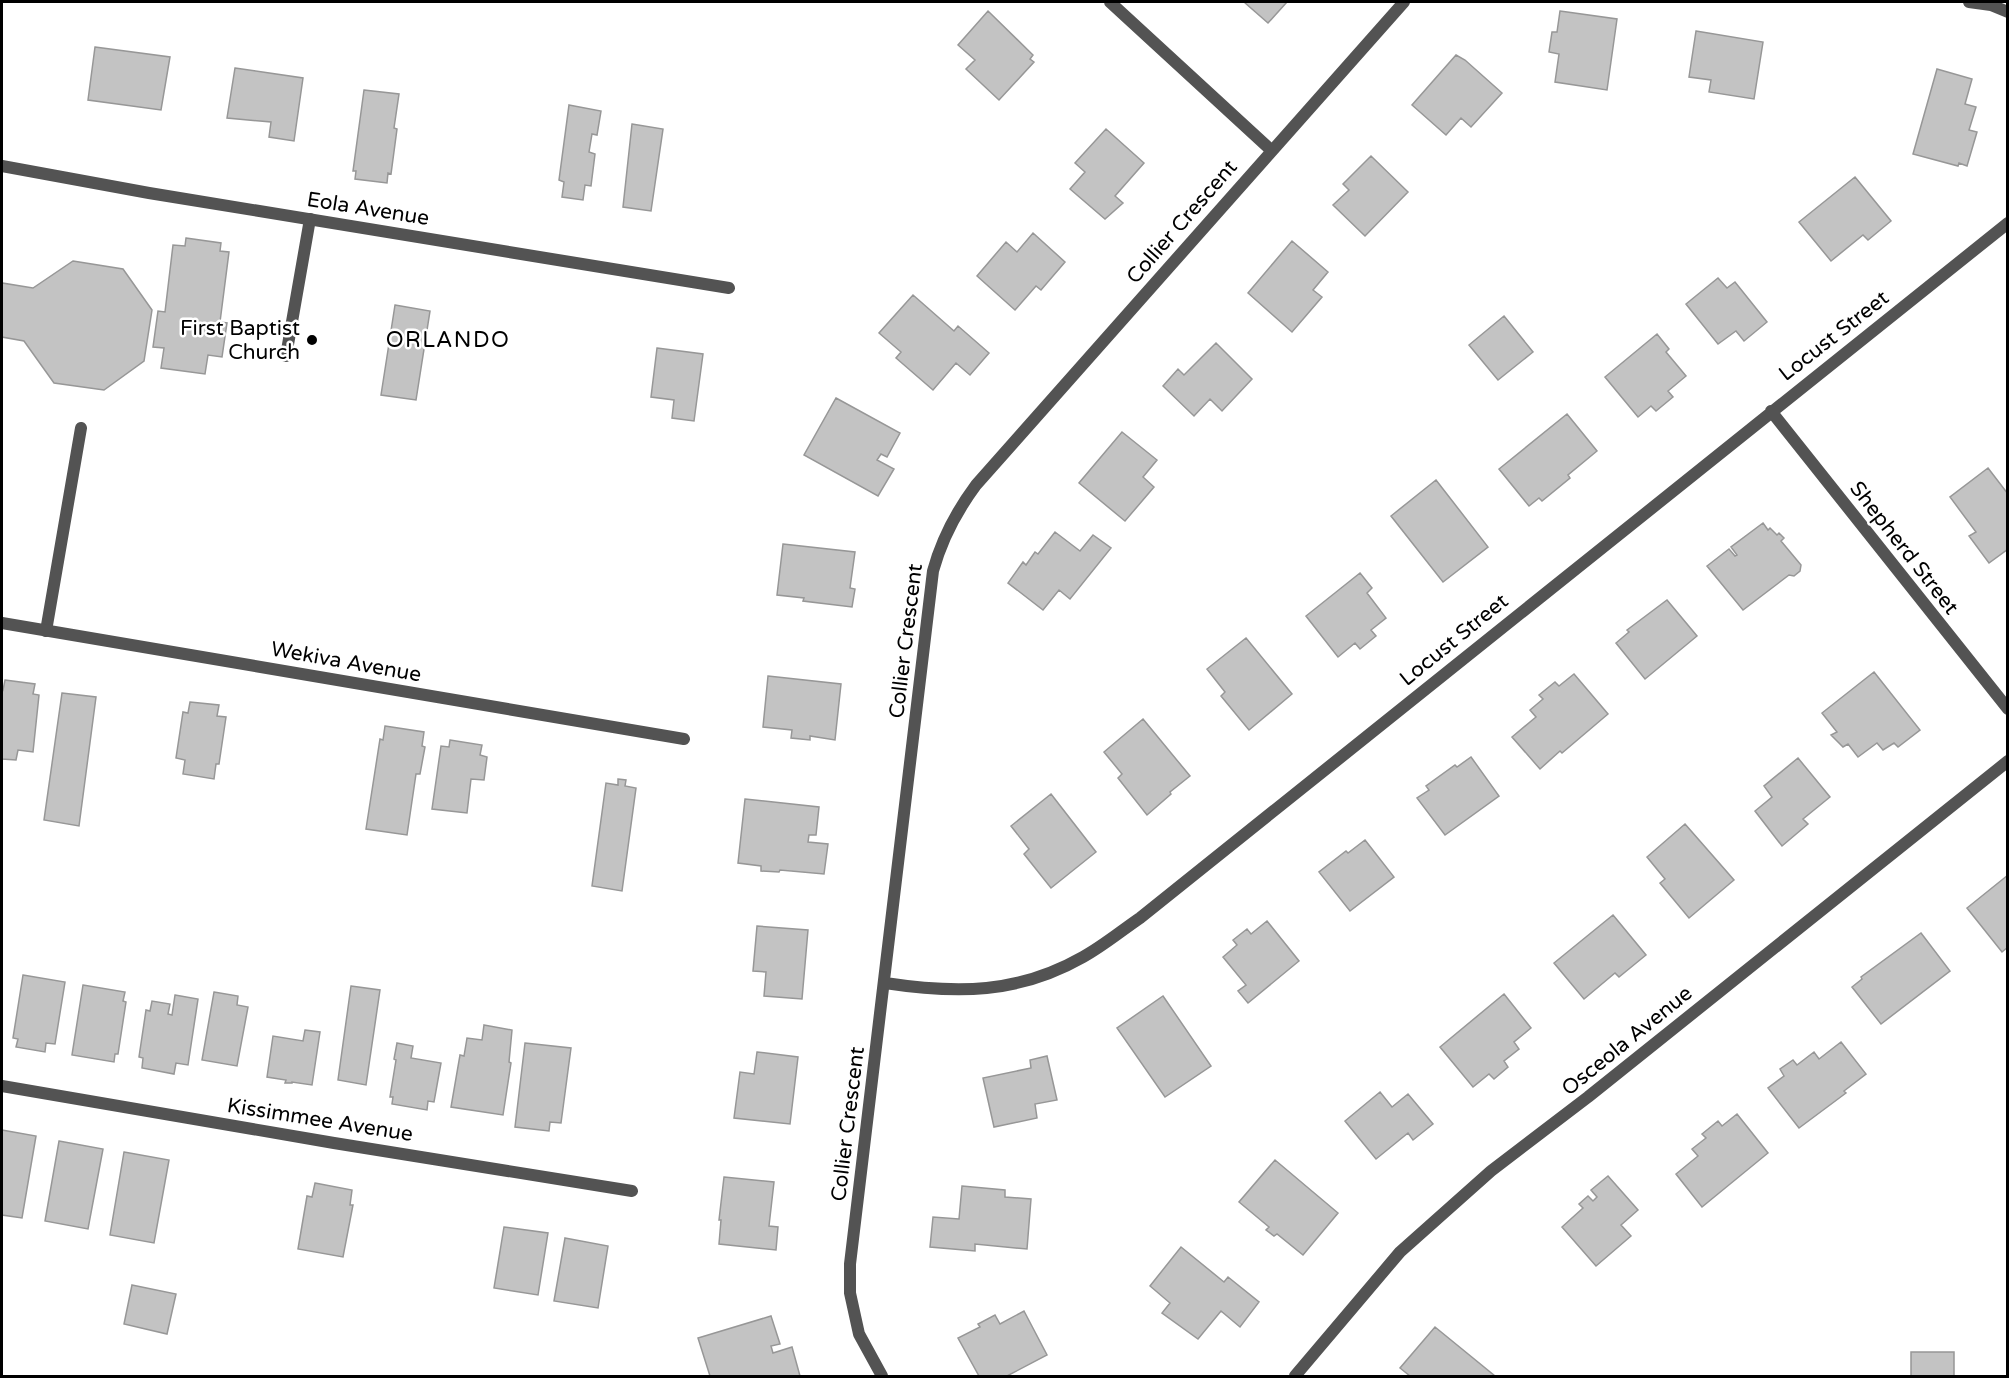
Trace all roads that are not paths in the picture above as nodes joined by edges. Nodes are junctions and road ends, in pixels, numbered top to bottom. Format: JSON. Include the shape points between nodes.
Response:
{"nodes":[{"id":1,"x":1110,"y":2,"type":"edge"},
{"id":2,"x":1404,"y":2,"type":"edge"},
{"id":3,"x":1969,"y":2,"type":"edge"},
{"id":4,"x":2007,"y":12,"type":"edge"},
{"id":5,"x":1271,"y":150,"type":"junction"},
{"id":6,"x":2,"y":166,"type":"edge"},
{"id":7,"x":310,"y":219,"type":"junction"},
{"id":8,"x":2007,"y":223,"type":"edge"},
{"id":9,"x":729,"y":288,"type":"dead end"},
{"id":10,"x":286,"y":356,"type":"dead end"},
{"id":11,"x":1771,"y":411,"type":"junction"},
{"id":12,"x":81,"y":428,"type":"dead end"},
{"id":13,"x":2,"y":623,"type":"edge"},
{"id":14,"x":46,"y":631,"type":"junction"},
{"id":15,"x":2007,"y":709,"type":"edge"},
{"id":16,"x":684,"y":739,"type":"dead end"},
{"id":17,"x":2007,"y":761,"type":"edge"},
{"id":18,"x":885,"y":983,"type":"junction"},
{"id":19,"x":2,"y":1086,"type":"edge"},
{"id":20,"x":632,"y":1191,"type":"dead end"},
{"id":21,"x":882,"y":1377,"type":"edge"},
{"id":22,"x":1295,"y":1377,"type":"edge"}],
"edges":[{"from":1,"to":5,"type":"street"},
{"from":2,"to":5,"type":"street","name":"Collier Crescent"},
{"from":3,"to":4,"type":"street"},
{"from":5,"to":18,"type":"street","name":"Collier Crescent","via":[[976,485],[957,511],[939,548],[933,571]]},
{"from":6,"to":7,"type":"street","name":"Eola Avenue"},
{"from":7,"to":9,"type":"street","name":"Eola Avenue"},
{"from":7,"to":10,"type":"street"},
{"from":8,"to":11,"type":"street","name":"Locust Street"},
{"from":11,"to":15,"type":"street","name":"Shepherd Street"},
{"from":11,"to":18,"type":"street","name":"Locust Street","via":[[1149,910],[1083,957],[1030,981],[979,990],[927,990]]},
{"from":12,"to":14,"type":"street"},
{"from":13,"to":14,"type":"street","name":"Wekiva Avenue"},
{"from":14,"to":16,"type":"street","name":"Wekiva Avenue"},
{"from":17,"to":22,"type":"street","name":"Osceola Avenue","via":[[1491,1171],[1400,1252]]},
{"from":18,"to":21,"type":"street","name":"Collier Crescent","via":[[850,1264],[850,1293],[859,1334]]},
{"from":19,"to":20,"type":"street","name":"Kissimmee Avenue"}]}
